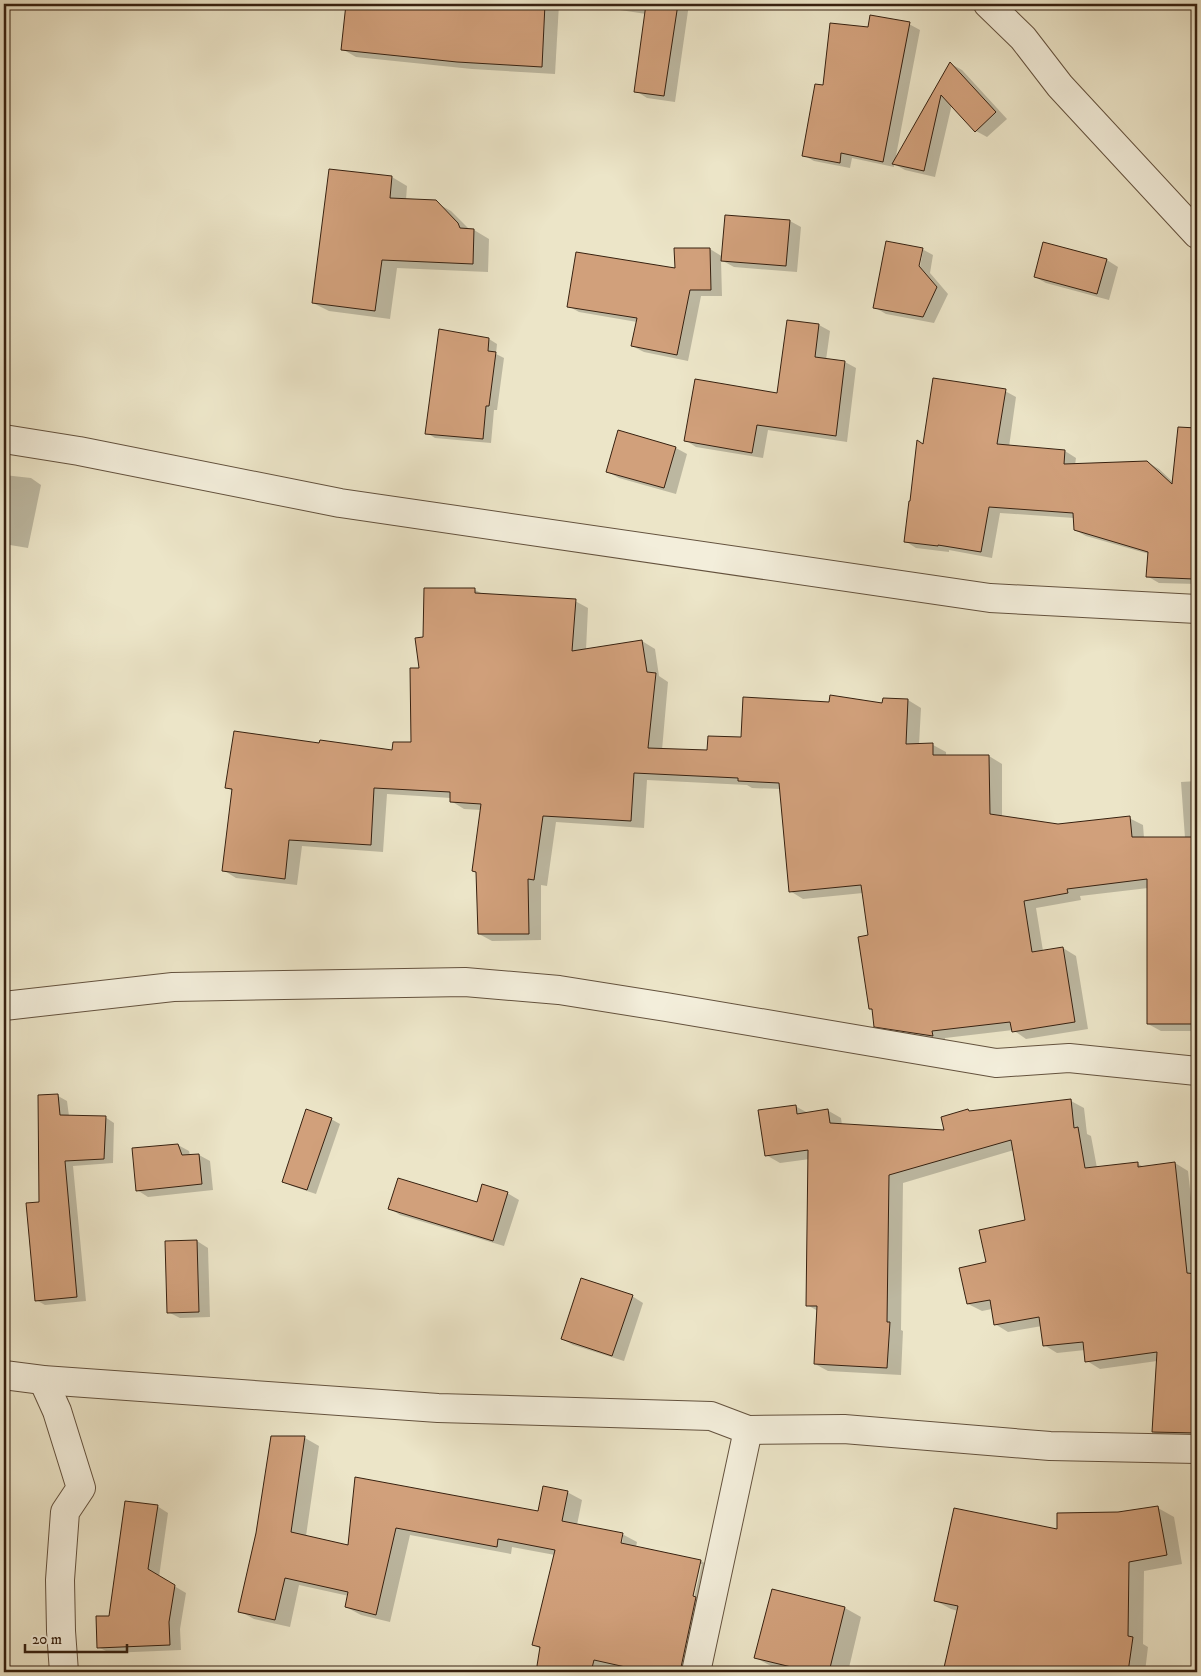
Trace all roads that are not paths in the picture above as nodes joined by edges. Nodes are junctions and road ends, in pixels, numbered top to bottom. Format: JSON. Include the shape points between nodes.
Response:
{"nodes":[{"id":1,"x":988,"y":4,"type":"edge"},
{"id":2,"x":1197,"y":234,"type":"edge"},
{"id":3,"x":4,"y":438,"type":"edge"},
{"id":4,"x":1197,"y":610,"type":"edge"},
{"id":5,"x":4,"y":1006,"type":"edge"},
{"id":6,"x":1197,"y":1071,"type":"edge"},
{"id":7,"x":4,"y":1374,"type":"edge"},
{"id":8,"x":44,"y":1380,"type":"junction"},
{"id":9,"x":748,"y":1430,"type":"junction"},
{"id":10,"x":1197,"y":1449,"type":"edge"},
{"id":11,"x":64,"y":1672,"type":"edge"},
{"id":12,"x":696,"y":1672,"type":"edge"}],
"edges":[{"from":1,"to":2,"type":"street","via":[[1023,38],[1060,86]]},
{"from":3,"to":4,"type":"street","via":[[340,503],[990,598]]},
{"from":5,"to":6,"type":"street","via":[[173,987],[465,982],[559,990],[666,1006],[996,1062],[1069,1058]]},
{"from":7,"to":8,"type":"street"},
{"from":8,"to":9,"type":"street","via":[[438,1408],[711,1416]]},
{"from":8,"to":11,"type":"street","via":[[81,1488],[65,1512],[60,1580]]},
{"from":9,"to":10,"type":"street","via":[[844,1429],[1050,1446]]},
{"from":9,"to":12,"type":"street"}]}
